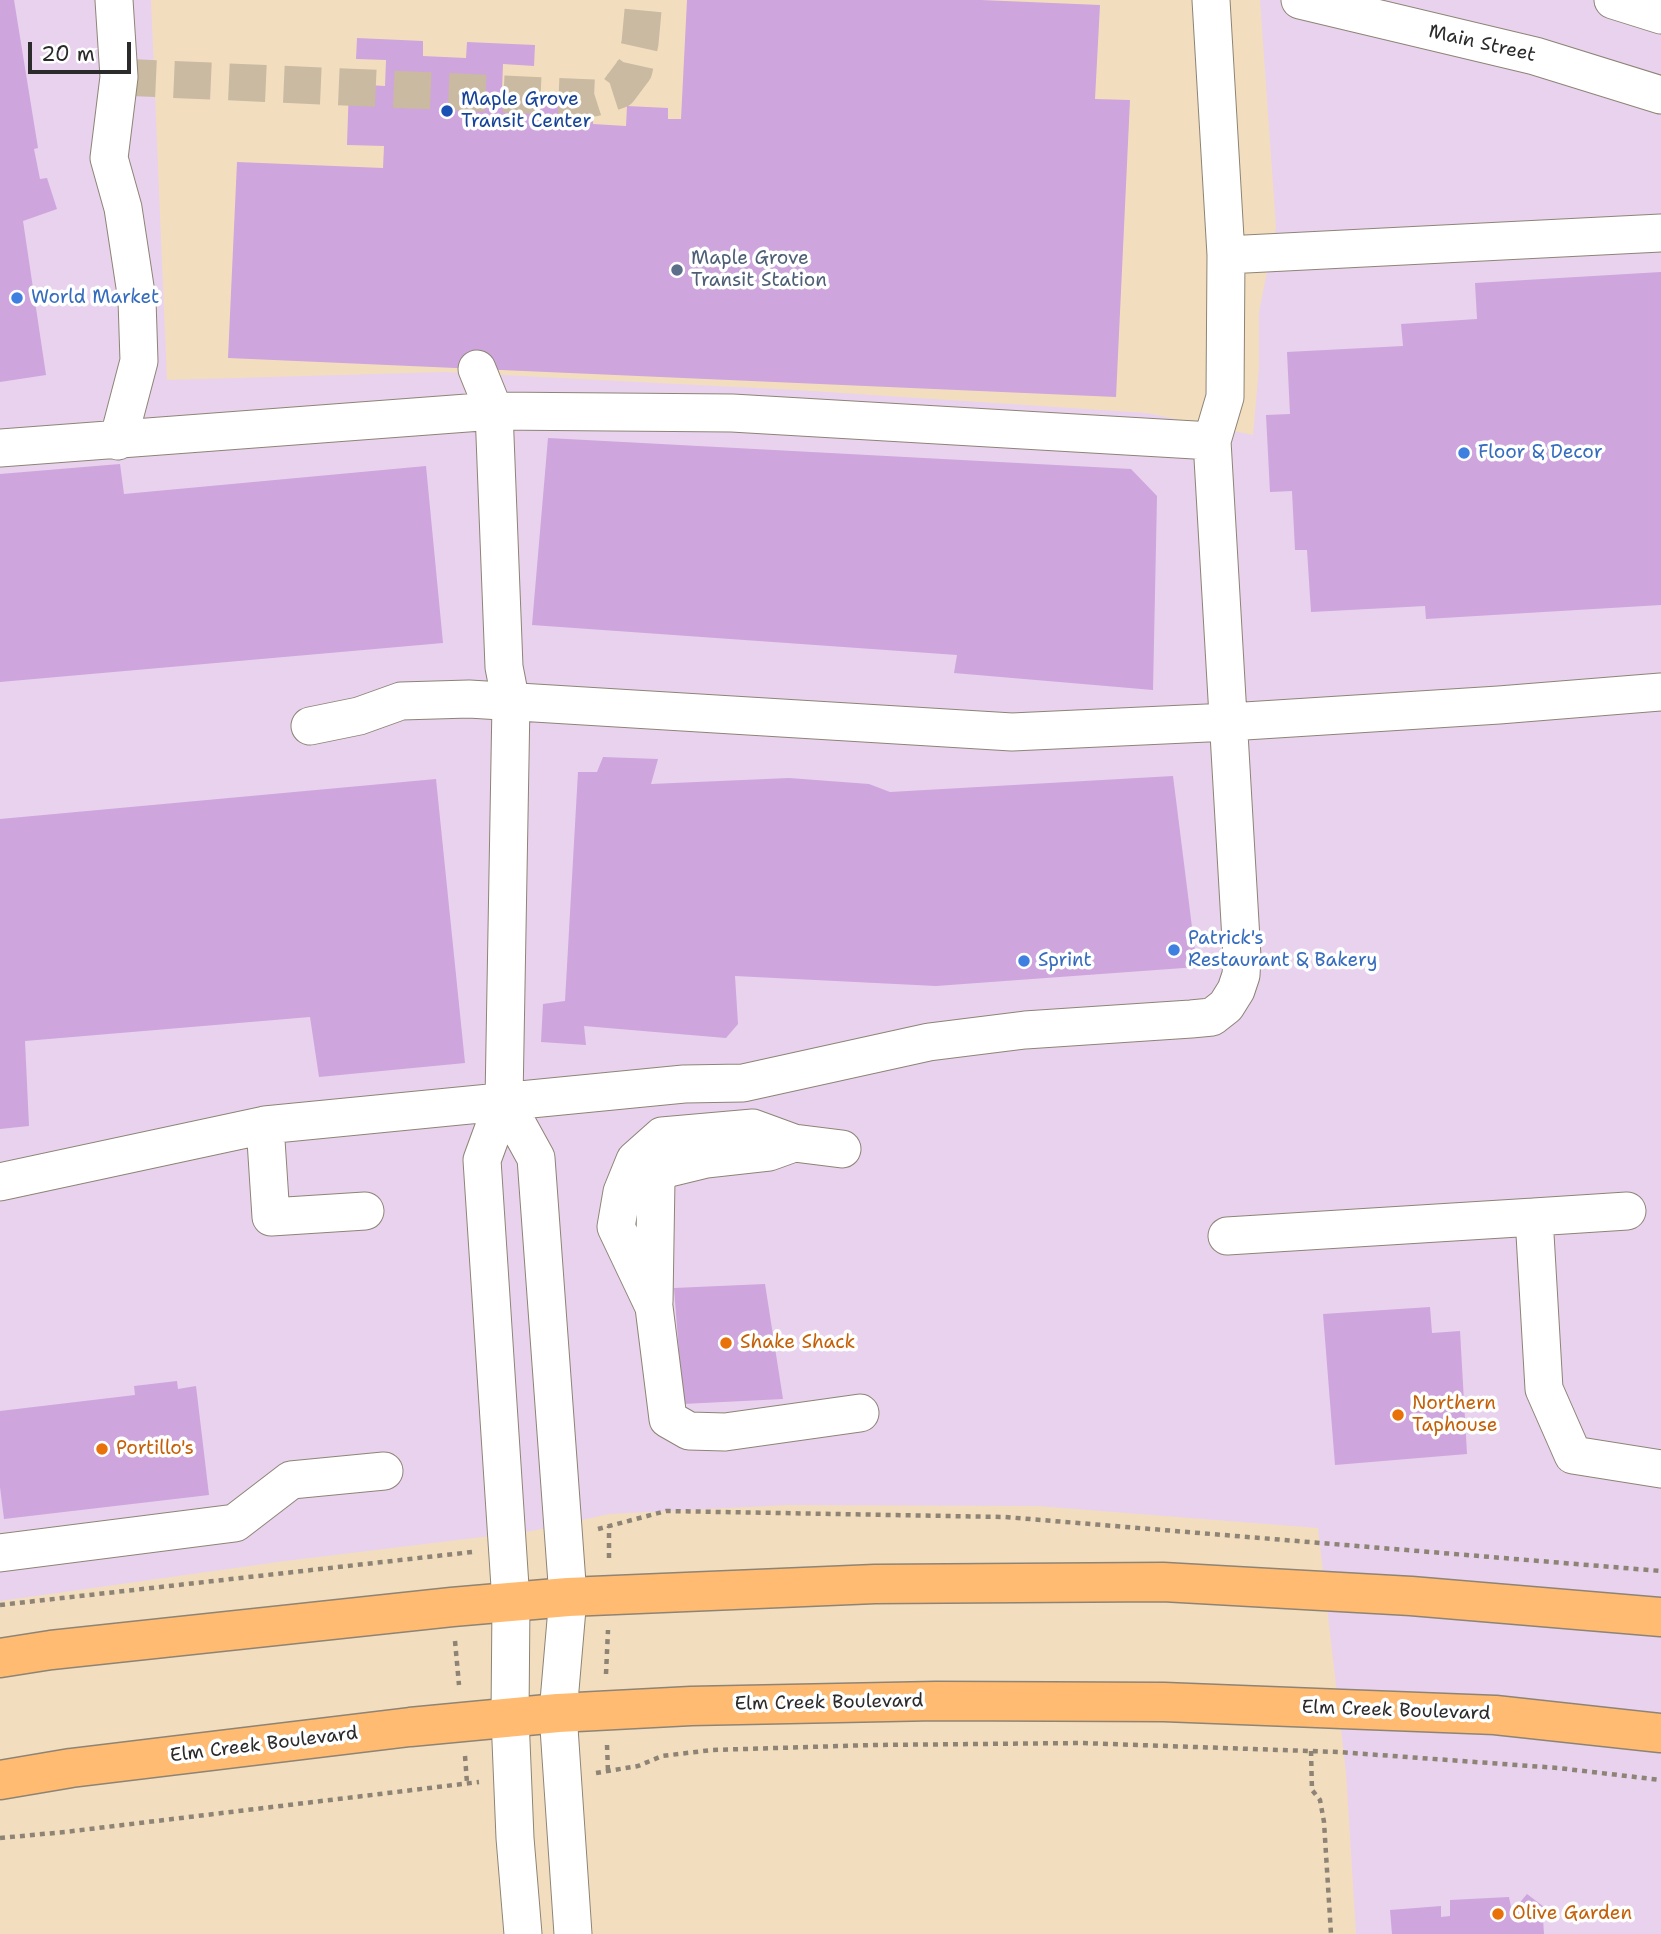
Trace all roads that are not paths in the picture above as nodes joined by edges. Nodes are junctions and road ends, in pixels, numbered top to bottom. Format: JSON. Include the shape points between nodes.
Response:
{"nodes":[{"id":1,"x":114,"y":0,"type":"edge"},
{"id":2,"x":1212,"y":0,"type":"edge"},
{"id":3,"x":1300,"y":0,"type":"edge"},
{"id":4,"x":1612,"y":0,"type":"edge"},
{"id":5,"x":1661,"y":15,"type":"edge"},
{"id":6,"x":1661,"y":95,"type":"edge"},
{"id":7,"x":1661,"y":233,"type":"edge"},
{"id":8,"x":1226,"y":255,"type":"junction"},
{"id":9,"x":493,"y":370,"type":"dead end"},
{"id":10,"x":494,"y":411,"type":"junction"},
{"id":11,"x":118,"y":441,"type":"junction"},
{"id":12,"x":1212,"y":441,"type":"junction"},
{"id":13,"x":0,"y":448,"type":"edge"},
{"id":14,"x":1661,"y":692,"type":"edge"},
{"id":15,"x":511,"y":704,"type":"junction"},
{"id":16,"x":1229,"y":722,"type":"junction"},
{"id":17,"x":310,"y":726,"type":"dead end"},
{"id":18,"x":504,"y":1100,"type":"junction"},
{"id":19,"x":265,"y":1125,"type":"junction"},
{"id":20,"x":842,"y":1149,"type":"dead end"},
{"id":21,"x":0,"y":1182,"type":"edge"},
{"id":22,"x":365,"y":1211,"type":"dead end"},
{"id":23,"x":1627,"y":1211,"type":"dead end"},
{"id":24,"x":1534,"y":1217,"type":"junction"},
{"id":25,"x":1227,"y":1236,"type":"dead end"},
{"id":26,"x":860,"y":1413,"type":"dead end"},
{"id":27,"x":1661,"y":1469,"type":"edge"},
{"id":28,"x":384,"y":1471,"type":"dead end"},
{"id":29,"x":236,"y":1523,"type":"junction"},
{"id":30,"x":0,"y":1532,"type":"edge"},
{"id":31,"x":0,"y":1553,"type":"edge"},
{"id":32,"x":568,"y":1597,"type":"junction"},
{"id":33,"x":511,"y":1602,"type":"junction"},
{"id":34,"x":1661,"y":1617,"type":"edge"},
{"id":35,"x":0,"y":1658,"type":"edge"},
{"id":36,"x":558,"y":1713,"type":"junction"},
{"id":37,"x":510,"y":1717,"type":"junction"},
{"id":38,"x":1661,"y":1733,"type":"edge"},
{"id":39,"x":0,"y":1780,"type":"edge"},
{"id":40,"x":523,"y":1934,"type":"edge"},
{"id":41,"x":573,"y":1934,"type":"edge"}],
"edges":[{"from":1,"to":11,"type":"street","via":[[119,77],[109,158],[123,208],[137,300],[139,361]]},
{"from":2,"to":8,"type":"street"},
{"from":3,"to":6,"type":"street","name":"Main Street","via":[[1535,56]]},
{"from":4,"to":5,"type":"street"},
{"from":7,"to":8,"type":"street"},
{"from":8,"to":12,"type":"street","via":[[1226,397]]},
{"from":9,"to":10,"type":"street"},
{"from":10,"to":11,"type":"street"},
{"from":10,"to":12,"type":"street","via":[[732,413]]},
{"from":10,"to":15,"type":"street","via":[[504,667]]},
{"from":11,"to":13,"type":"street"},
{"from":12,"to":16,"type":"street"},
{"from":14,"to":16,"type":"street"},
{"from":15,"to":16,"type":"street","via":[[1012,732]]},
{"from":15,"to":17,"type":"street","via":[[469,699],[401,701]]},
{"from":15,"to":18,"type":"street"},
{"from":16,"to":18,"type":"street","via":[[1242,957],[1236,990],[1212,1017],[929,1042],[743,1083]]},
{"from":18,"to":19,"type":"street"},
{"from":18,"to":32,"type":"street","via":[[536,1158]]},
{"from":18,"to":33,"type":"street","via":[[482,1160]]},
{"from":19,"to":21,"type":"street"},
{"from":19,"to":22,"type":"street","via":[[271,1217]]},
{"from":20,"to":26,"type":"street","via":[[794,1143],[753,1128],[662,1136],[635,1160],[622,1192],[616,1227],[654,1307],[668,1419],[689,1431],[725,1432]]},
{"from":23,"to":24,"type":"street"},
{"from":24,"to":25,"type":"street"},
{"from":24,"to":27,"type":"street","via":[[1544,1389],[1573,1455]]},
{"from":28,"to":29,"type":"street","via":[[291,1480]]},
{"from":29,"to":30,"type":"street","via":[[182,1511]]},
{"from":29,"to":31,"type":"street"},
{"from":32,"to":33,"type":"main road"},
{"from":32,"to":34,"type":"main road","via":[[875,1584],[1163,1582]]},
{"from":32,"to":36,"type":"street"},
{"from":33,"to":35,"type":"main road"},
{"from":33,"to":37,"type":"street"},
{"from":36,"to":37,"type":"main road","name":"Elm Creek Boulevard"},
{"from":36,"to":38,"type":"main road","name":"Elm Creek Boulevard","via":[[936,1701],[1164,1702],[1495,1715]]},
{"from":36,"to":41,"type":"street"},
{"from":37,"to":39,"type":"main road","name":"Elm Creek Boulevard"},
{"from":37,"to":40,"type":"street"}]}
